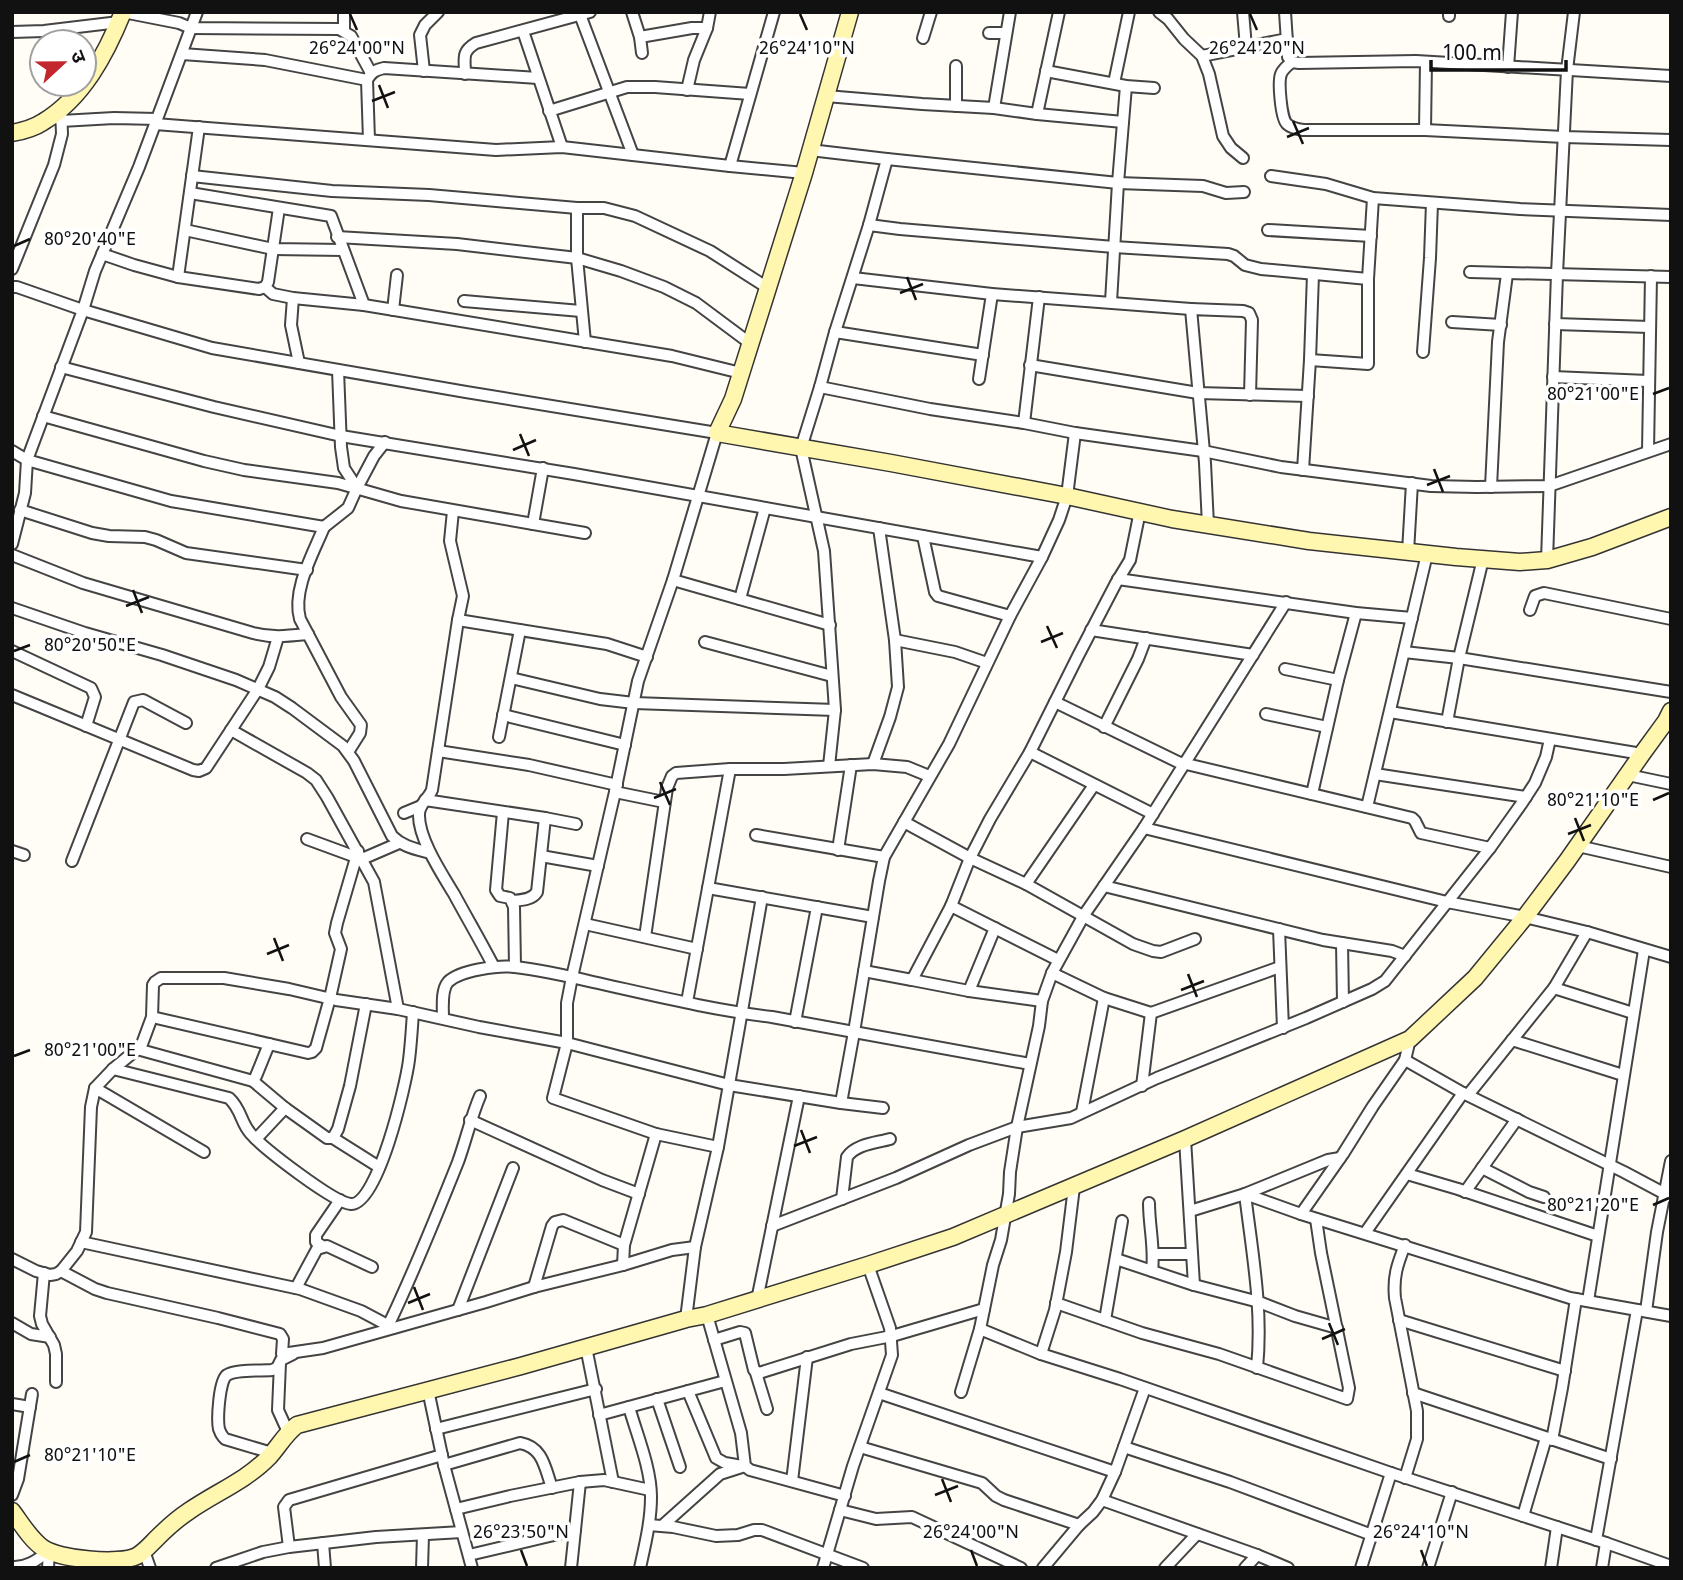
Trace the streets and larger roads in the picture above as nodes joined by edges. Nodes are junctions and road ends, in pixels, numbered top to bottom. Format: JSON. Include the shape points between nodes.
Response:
{"nodes":[{"id":1,"x":197,"y":12,"type":"edge"},
{"id":2,"x":344,"y":12,"type":"edge"},
{"id":3,"x":438,"y":12,"type":"edge"},
{"id":4,"x":632,"y":12,"type":"edge"},
{"id":5,"x":710,"y":12,"type":"edge"},
{"id":6,"x":774,"y":12,"type":"edge"},
{"id":7,"x":850,"y":12,"type":"edge"},
{"id":8,"x":931,"y":12,"type":"edge"},
{"id":9,"x":1010,"y":12,"type":"edge"},
{"id":10,"x":1059,"y":12,"type":"edge"},
{"id":11,"x":1129,"y":12,"type":"edge"},
{"id":12,"x":1159,"y":12,"type":"edge"},
{"id":13,"x":1243,"y":12,"type":"edge"},
{"id":14,"x":1285,"y":12,"type":"edge"},
{"id":15,"x":1512,"y":12,"type":"edge"},
{"id":16,"x":1574,"y":12,"type":"edge"},
{"id":17,"x":583,"y":13,"type":"edge"},
{"id":18,"x":122,"y":16,"type":"edge"},
{"id":19,"x":191,"y":28,"type":"junction"},
{"id":20,"x":707,"y":28,"type":"junction"},
{"id":21,"x":344,"y":31,"type":"junction"},
{"id":22,"x":523,"y":31,"type":"junction"},
{"id":23,"x":13,"y":33,"type":"edge"},
{"id":24,"x":989,"y":33,"type":"dead end"},
{"id":25,"x":1006,"y":33,"type":"junction"},
{"id":26,"x":640,"y":37,"type":"junction"},
{"id":27,"x":923,"y":38,"type":"dead end"},
{"id":28,"x":1287,"y":39,"type":"junction"},
{"id":29,"x":1246,"y":47,"type":"junction"},
{"id":30,"x":642,"y":53,"type":"dead end"},
{"id":31,"x":181,"y":54,"type":"junction"},
{"id":32,"x":1202,"y":56,"type":"junction"},
{"id":33,"x":1292,"y":62,"type":"junction"},
{"id":34,"x":1426,"y":62,"type":"junction"},
{"id":35,"x":956,"y":66,"type":"dead end"},
{"id":36,"x":1508,"y":67,"type":"junction"},
{"id":37,"x":424,"y":71,"type":"junction"},
{"id":38,"x":1046,"y":71,"type":"junction"},
{"id":39,"x":1567,"y":71,"type":"junction"},
{"id":40,"x":465,"y":74,"type":"junction"},
{"id":41,"x":369,"y":76,"type":"junction"},
{"id":42,"x":1671,"y":76,"type":"edge"},
{"id":43,"x":538,"y":78,"type":"junction"},
{"id":44,"x":1114,"y":83,"type":"junction"},
{"id":45,"x":1126,"y":86,"type":"junction"},
{"id":46,"x":1154,"y":88,"type":"dead end"},
{"id":47,"x":687,"y":90,"type":"junction"},
{"id":48,"x":609,"y":93,"type":"junction"},
{"id":49,"x":750,"y":94,"type":"junction"},
{"id":50,"x":826,"y":96,"type":"junction"},
{"id":51,"x":956,"y":106,"type":"junction"},
{"id":52,"x":994,"y":108,"type":"junction"},
{"id":53,"x":549,"y":111,"type":"junction"},
{"id":54,"x":1037,"y":114,"type":"junction"},
{"id":55,"x":61,"y":115,"type":"junction"},
{"id":56,"x":156,"y":121,"type":"junction"},
{"id":57,"x":1123,"y":122,"type":"junction"},
{"id":58,"x":199,"y":127,"type":"junction"},
{"id":59,"x":1425,"y":130,"type":"junction"},
{"id":60,"x":12,"y":133,"type":"edge"},
{"id":61,"x":1564,"y":137,"type":"junction"},
{"id":62,"x":369,"y":140,"type":"junction"},
{"id":63,"x":1671,"y":141,"type":"edge"},
{"id":64,"x":562,"y":147,"type":"junction"},
{"id":65,"x":810,"y":150,"type":"junction"},
{"id":66,"x":633,"y":155,"type":"junction"},
{"id":67,"x":1243,"y":158,"type":"dead end"},
{"id":68,"x":887,"y":159,"type":"junction"},
{"id":69,"x":730,"y":166,"type":"junction"},
{"id":70,"x":804,"y":173,"type":"junction"},
{"id":71,"x":192,"y":176,"type":"junction"},
{"id":72,"x":1271,"y":176,"type":"dead end"},
{"id":73,"x":1118,"y":183,"type":"junction"},
{"id":74,"x":1244,"y":192,"type":"dead end"},
{"id":75,"x":190,"y":193,"type":"junction"},
{"id":76,"x":1373,"y":198,"type":"junction"},
{"id":77,"x":1432,"y":203,"type":"junction"},
{"id":78,"x":279,"y":208,"type":"junction"},
{"id":79,"x":577,"y":208,"type":"junction"},
{"id":80,"x":1561,"y":210,"type":"junction"},
{"id":81,"x":1671,"y":215,"type":"edge"},
{"id":82,"x":869,"y":225,"type":"junction"},
{"id":83,"x":185,"y":230,"type":"junction"},
{"id":84,"x":1268,"y":230,"type":"dead end"},
{"id":85,"x":1371,"y":236,"type":"junction"},
{"id":86,"x":337,"y":237,"type":"junction"},
{"id":87,"x":1114,"y":247,"type":"junction"},
{"id":88,"x":274,"y":249,"type":"junction"},
{"id":89,"x":343,"y":250,"type":"junction"},
{"id":90,"x":102,"y":254,"type":"junction"},
{"id":91,"x":578,"y":258,"type":"junction"},
{"id":92,"x":12,"y":269,"type":"edge"},
{"id":93,"x":1470,"y":272,"type":"dead end"},
{"id":94,"x":1313,"y":274,"type":"junction"},
{"id":95,"x":1507,"y":274,"type":"junction"},
{"id":96,"x":1557,"y":274,"type":"junction"},
{"id":97,"x":397,"y":275,"type":"dead end"},
{"id":98,"x":1651,"y":276,"type":"junction"},
{"id":99,"x":1671,"y":277,"type":"edge"},
{"id":100,"x":178,"y":278,"type":"junction"},
{"id":101,"x":853,"y":278,"type":"junction"},
{"id":102,"x":1368,"y":279,"type":"junction"},
{"id":103,"x":265,"y":286,"type":"junction"},
{"id":104,"x":12,"y":287,"type":"edge"},
{"id":105,"x":768,"y":288,"type":"junction"},
{"id":106,"x":992,"y":294,"type":"junction"},
{"id":107,"x":1039,"y":297,"type":"junction"},
{"id":108,"x":293,"y":298,"type":"junction"},
{"id":109,"x":464,"y":301,"type":"dead end"},
{"id":110,"x":1111,"y":302,"type":"junction"},
{"id":111,"x":364,"y":305,"type":"junction"},
{"id":112,"x":1191,"y":309,"type":"junction"},
{"id":113,"x":83,"y":310,"type":"junction"},
{"id":114,"x":394,"y":310,"type":"junction"},
{"id":115,"x":581,"y":311,"type":"junction"},
{"id":116,"x":1452,"y":321,"type":"dead end"},
{"id":117,"x":1555,"y":324,"type":"junction"},
{"id":118,"x":1501,"y":325,"type":"junction"},
{"id":119,"x":1650,"y":327,"type":"junction"},
{"id":120,"x":835,"y":332,"type":"junction"},
{"id":121,"x":585,"y":342,"type":"junction"},
{"id":122,"x":751,"y":344,"type":"junction"},
{"id":123,"x":1423,"y":352,"type":"dead end"},
{"id":124,"x":983,"y":355,"type":"junction"},
{"id":125,"x":1310,"y":360,"type":"junction"},
{"id":126,"x":299,"y":363,"type":"junction"},
{"id":127,"x":1030,"y":365,"type":"junction"},
{"id":128,"x":61,"y":367,"type":"junction"},
{"id":129,"x":338,"y":370,"type":"junction"},
{"id":130,"x":741,"y":373,"type":"junction"},
{"id":131,"x":1553,"y":377,"type":"junction"},
{"id":132,"x":979,"y":379,"type":"dead end"},
{"id":133,"x":1648,"y":382,"type":"junction"},
{"id":134,"x":820,"y":387,"type":"junction"},
{"id":135,"x":1198,"y":393,"type":"junction"},
{"id":136,"x":1250,"y":395,"type":"junction"},
{"id":137,"x":1308,"y":396,"type":"junction"},
{"id":138,"x":43,"y":416,"type":"junction"},
{"id":139,"x":1024,"y":423,"type":"junction"},
{"id":140,"x":717,"y":433,"type":"junction"},
{"id":141,"x":1075,"y":433,"type":"junction"},
{"id":142,"x":341,"y":436,"type":"junction"},
{"id":143,"x":385,"y":442,"type":"junction"},
{"id":144,"x":1671,"y":444,"type":"edge"},
{"id":145,"x":801,"y":448,"type":"junction"},
{"id":146,"x":12,"y":451,"type":"edge"},
{"id":147,"x":1648,"y":451,"type":"junction"},
{"id":148,"x":1203,"y":452,"type":"junction"},
{"id":149,"x":27,"y":460,"type":"junction"},
{"id":150,"x":543,"y":468,"type":"junction"},
{"id":151,"x":1303,"y":470,"type":"junction"},
{"id":152,"x":1412,"y":483,"type":"junction"},
{"id":153,"x":1549,"y":486,"type":"junction"},
{"id":154,"x":1492,"y":487,"type":"junction"},
{"id":155,"x":356,"y":488,"type":"junction"},
{"id":156,"x":698,"y":496,"type":"junction"},
{"id":157,"x":1067,"y":496,"type":"junction"},
{"id":158,"x":765,"y":508,"type":"junction"},
{"id":159,"x":20,"y":510,"type":"junction"},
{"id":160,"x":453,"y":511,"type":"junction"},
{"id":161,"x":1140,"y":511,"type":"junction"},
{"id":162,"x":818,"y":517,"type":"junction"},
{"id":163,"x":1671,"y":517,"type":"edge"},
{"id":164,"x":533,"y":524,"type":"junction"},
{"id":165,"x":1208,"y":525,"type":"junction"},
{"id":166,"x":324,"y":527,"type":"junction"},
{"id":167,"x":879,"y":528,"type":"junction"},
{"id":168,"x":584,"y":533,"type":"dead end"},
{"id":169,"x":923,"y":536,"type":"junction"},
{"id":170,"x":12,"y":544,"type":"edge"},
{"id":171,"x":1408,"y":552,"type":"junction"},
{"id":172,"x":1427,"y":554,"type":"junction"},
{"id":173,"x":12,"y":555,"type":"edge"},
{"id":174,"x":1042,"y":557,"type":"junction"},
{"id":175,"x":1483,"y":559,"type":"junction"},
{"id":176,"x":1547,"y":560,"type":"junction"},
{"id":177,"x":307,"y":570,"type":"junction"},
{"id":178,"x":1118,"y":579,"type":"junction"},
{"id":179,"x":673,"y":580,"type":"junction"},
{"id":180,"x":740,"y":599,"type":"junction"},
{"id":181,"x":1286,"y":602,"type":"junction"},
{"id":182,"x":12,"y":608,"type":"edge"},
{"id":183,"x":1530,"y":610,"type":"dead end"},
{"id":184,"x":1356,"y":613,"type":"junction"},
{"id":185,"x":1010,"y":616,"type":"junction"},
{"id":186,"x":1412,"y":618,"type":"junction"},
{"id":187,"x":1671,"y":619,"type":"edge"},
{"id":188,"x":458,"y":620,"type":"junction"},
{"id":189,"x":830,"y":625,"type":"junction"},
{"id":190,"x":520,"y":630,"type":"junction"},
{"id":191,"x":1091,"y":630,"type":"junction"},
{"id":192,"x":308,"y":634,"type":"junction"},
{"id":193,"x":278,"y":637,"type":"junction"},
{"id":194,"x":1146,"y":638,"type":"junction"},
{"id":195,"x":895,"y":640,"type":"junction"},
{"id":196,"x":705,"y":642,"type":"dead end"},
{"id":197,"x":12,"y":651,"type":"edge"},
{"id":198,"x":1404,"y":652,"type":"junction"},
{"id":199,"x":1253,"y":655,"type":"junction"},
{"id":200,"x":647,"y":657,"type":"junction"},
{"id":201,"x":1460,"y":658,"type":"junction"},
{"id":202,"x":987,"y":663,"type":"junction"},
{"id":203,"x":1285,"y":668,"type":"dead end"},
{"id":204,"x":832,"y":676,"type":"junction"},
{"id":205,"x":511,"y":678,"type":"junction"},
{"id":206,"x":1338,"y":680,"type":"junction"},
{"id":207,"x":258,"y":689,"type":"junction"},
{"id":208,"x":1671,"y":692,"type":"edge"},
{"id":209,"x":12,"y":695,"type":"edge"},
{"id":210,"x":1055,"y":702,"type":"junction"},
{"id":211,"x":634,"y":703,"type":"junction"},
{"id":212,"x":835,"y":710,"type":"junction"},
{"id":213,"x":1671,"y":711,"type":"edge"},
{"id":214,"x":1390,"y":712,"type":"junction"},
{"id":215,"x":1266,"y":714,"type":"dead end"},
{"id":216,"x":503,"y":715,"type":"junction"},
{"id":217,"x":1447,"y":722,"type":"junction"},
{"id":218,"x":186,"y":723,"type":"dead end"},
{"id":219,"x":86,"y":726,"type":"junction"},
{"id":220,"x":1104,"y":727,"type":"junction"},
{"id":221,"x":1328,"y":727,"type":"junction"},
{"id":222,"x":231,"y":730,"type":"junction"},
{"id":223,"x":499,"y":737,"type":"dead end"},
{"id":224,"x":1550,"y":739,"type":"junction"},
{"id":225,"x":120,"y":741,"type":"junction"},
{"id":226,"x":625,"y":745,"type":"junction"},
{"id":227,"x":438,"y":751,"type":"junction"},
{"id":228,"x":348,"y":752,"type":"junction"},
{"id":229,"x":1030,"y":752,"type":"junction"},
{"id":230,"x":1642,"y":754,"type":"junction"},
{"id":231,"x":873,"y":764,"type":"junction"},
{"id":232,"x":1184,"y":764,"type":"junction"},
{"id":233,"x":851,"y":765,"type":"junction"},
{"id":234,"x":829,"y":766,"type":"junction"},
{"id":235,"x":730,"y":769,"type":"junction"},
{"id":236,"x":1375,"y":774,"type":"junction"},
{"id":237,"x":1628,"y":775,"type":"junction"},
{"id":238,"x":929,"y":776,"type":"junction"},
{"id":239,"x":1671,"y":784,"type":"edge"},
{"id":240,"x":1094,"y":785,"type":"junction"},
{"id":241,"x":616,"y":788,"type":"junction"},
{"id":242,"x":1312,"y":794,"type":"junction"},
{"id":243,"x":1526,"y":797,"type":"junction"},
{"id":244,"x":664,"y":802,"type":"junction"},
{"id":245,"x":423,"y":803,"type":"junction"},
{"id":246,"x":1367,"y":807,"type":"junction"},
{"id":247,"x":503,"y":812,"type":"junction"},
{"id":248,"x":404,"y":813,"type":"dead end"},
{"id":249,"x":1153,"y":814,"type":"junction"},
{"id":250,"x":545,"y":818,"type":"junction"},
{"id":251,"x":904,"y":822,"type":"junction"},
{"id":252,"x":576,"y":824,"type":"dead end"},
{"id":253,"x":1144,"y":828,"type":"junction"},
{"id":254,"x":756,"y":835,"type":"dead end"},
{"id":255,"x":307,"y":839,"type":"dead end"},
{"id":256,"x":399,"y":843,"type":"junction"},
{"id":257,"x":1578,"y":846,"type":"junction"},
{"id":258,"x":1490,"y":848,"type":"junction"},
{"id":259,"x":838,"y":850,"type":"junction"},
{"id":260,"x":430,"y":853,"type":"junction"},
{"id":261,"x":358,"y":856,"type":"junction"},
{"id":262,"x":541,"y":856,"type":"junction"},
{"id":263,"x":884,"y":857,"type":"junction"},
{"id":264,"x":970,"y":859,"type":"junction"},
{"id":265,"x":72,"y":861,"type":"dead end"},
{"id":266,"x":598,"y":866,"type":"junction"},
{"id":267,"x":1671,"y":867,"type":"edge"},
{"id":268,"x":1026,"y":884,"type":"junction"},
{"id":269,"x":1104,"y":886,"type":"junction"},
{"id":270,"x":708,"y":888,"type":"junction"},
{"id":271,"x":762,"y":897,"type":"junction"},
{"id":272,"x":512,"y":901,"type":"junction"},
{"id":273,"x":1447,"y":902,"type":"junction"},
{"id":274,"x":951,"y":906,"type":"junction"},
{"id":275,"x":817,"y":907,"type":"junction"},
{"id":276,"x":1084,"y":915,"type":"junction"},
{"id":277,"x":873,"y":917,"type":"junction"},
{"id":278,"x":1525,"y":917,"type":"junction"},
{"id":279,"x":585,"y":924,"type":"junction"},
{"id":280,"x":995,"y":928,"type":"junction"},
{"id":281,"x":1279,"y":929,"type":"junction"},
{"id":282,"x":1587,"y":932,"type":"junction"},
{"id":283,"x":645,"y":937,"type":"junction"},
{"id":284,"x":1195,"y":939,"type":"dead end"},
{"id":285,"x":1342,"y":943,"type":"junction"},
{"id":286,"x":697,"y":949,"type":"junction"},
{"id":287,"x":1644,"y":950,"type":"junction"},
{"id":288,"x":1405,"y":956,"type":"junction"},
{"id":289,"x":1671,"y":957,"type":"edge"},
{"id":290,"x":1058,"y":960,"type":"junction"},
{"id":291,"x":494,"y":967,"type":"junction"},
{"id":292,"x":515,"y":967,"type":"junction"},
{"id":293,"x":1280,"y":967,"type":"junction"},
{"id":294,"x":864,"y":971,"type":"junction"},
{"id":295,"x":1052,"y":973,"type":"junction"},
{"id":296,"x":572,"y":977,"type":"junction"},
{"id":297,"x":912,"y":980,"type":"junction"},
{"id":298,"x":1554,"y":988,"type":"junction"},
{"id":299,"x":969,"y":991,"type":"junction"},
{"id":300,"x":330,"y":998,"type":"junction"},
{"id":301,"x":1104,"y":998,"type":"junction"},
{"id":302,"x":1042,"y":1001,"type":"junction"},
{"id":303,"x":687,"y":1002,"type":"junction"},
{"id":304,"x":1343,"y":1002,"type":"junction"},
{"id":305,"x":366,"y":1004,"type":"junction"},
{"id":306,"x":398,"y":1009,"type":"junction"},
{"id":307,"x":413,"y":1012,"type":"junction"},
{"id":308,"x":1152,"y":1013,"type":"junction"},
{"id":309,"x":1633,"y":1013,"type":"junction"},
{"id":310,"x":741,"y":1014,"type":"junction"},
{"id":311,"x":152,"y":1017,"type":"junction"},
{"id":312,"x":443,"y":1018,"type":"junction"},
{"id":313,"x":795,"y":1022,"type":"junction"},
{"id":314,"x":1283,"y":1028,"type":"junction"},
{"id":315,"x":855,"y":1032,"type":"junction"},
{"id":316,"x":1410,"y":1039,"type":"junction"},
{"id":317,"x":1512,"y":1040,"type":"junction"},
{"id":318,"x":567,"y":1043,"type":"junction"},
{"id":319,"x":269,"y":1044,"type":"junction"},
{"id":320,"x":137,"y":1049,"type":"junction"},
{"id":321,"x":1405,"y":1060,"type":"junction"},
{"id":322,"x":1030,"y":1064,"type":"junction"},
{"id":323,"x":199,"y":1067,"type":"junction"},
{"id":324,"x":113,"y":1069,"type":"junction"},
{"id":325,"x":1623,"y":1075,"type":"junction"},
{"id":326,"x":253,"y":1081,"type":"junction"},
{"id":327,"x":729,"y":1085,"type":"junction"},
{"id":328,"x":1142,"y":1086,"type":"junction"},
{"id":329,"x":95,"y":1088,"type":"junction"},
{"id":330,"x":193,"y":1089,"type":"junction"},
{"id":331,"x":1466,"y":1094,"type":"junction"},
{"id":332,"x":480,"y":1096,"type":"dead end"},
{"id":333,"x":799,"y":1096,"type":"junction"},
{"id":334,"x":841,"y":1103,"type":"junction"},
{"id":335,"x":285,"y":1108,"type":"junction"},
{"id":336,"x":883,"y":1108,"type":"dead end"},
{"id":337,"x":1082,"y":1112,"type":"junction"},
{"id":338,"x":1517,"y":1119,"type":"junction"},
{"id":339,"x":470,"y":1120,"type":"junction"},
{"id":340,"x":1017,"y":1128,"type":"junction"},
{"id":341,"x":656,"y":1134,"type":"junction"},
{"id":342,"x":333,"y":1138,"type":"junction"},
{"id":343,"x":256,"y":1139,"type":"junction"},
{"id":344,"x":890,"y":1139,"type":"dead end"},
{"id":345,"x":1185,"y":1139,"type":"junction"},
{"id":346,"x":718,"y":1147,"type":"junction"},
{"id":347,"x":204,"y":1152,"type":"dead end"},
{"id":348,"x":1340,"y":1158,"type":"junction"},
{"id":349,"x":1671,"y":1161,"type":"edge"},
{"id":350,"x":1609,"y":1165,"type":"junction"},
{"id":351,"x":379,"y":1167,"type":"junction"},
{"id":352,"x":513,"y":1168,"type":"dead end"},
{"id":353,"x":1482,"y":1168,"type":"junction"},
{"id":354,"x":1407,"y":1174,"type":"junction"},
{"id":355,"x":1074,"y":1187,"type":"junction"},
{"id":356,"x":1465,"y":1192,"type":"junction"},
{"id":357,"x":1245,"y":1194,"type":"junction"},
{"id":358,"x":639,"y":1195,"type":"junction"},
{"id":359,"x":1668,"y":1196,"type":"edge"},
{"id":360,"x":1544,"y":1197,"type":"dead end"},
{"id":361,"x":842,"y":1199,"type":"junction"},
{"id":362,"x":340,"y":1200,"type":"junction"},
{"id":363,"x":1149,"y":1203,"type":"dead end"},
{"id":364,"x":1190,"y":1211,"type":"junction"},
{"id":365,"x":1301,"y":1214,"type":"junction"},
{"id":366,"x":1004,"y":1216,"type":"junction"},
{"id":367,"x":1316,"y":1219,"type":"junction"},
{"id":368,"x":1122,"y":1221,"type":"dead end"},
{"id":369,"x":772,"y":1226,"type":"junction"},
{"id":370,"x":1365,"y":1233,"type":"junction"},
{"id":371,"x":1598,"y":1236,"type":"junction"},
{"id":372,"x":81,"y":1242,"type":"junction"},
{"id":373,"x":624,"y":1245,"type":"junction"},
{"id":374,"x":1405,"y":1245,"type":"junction"},
{"id":375,"x":322,"y":1246,"type":"junction"},
{"id":376,"x":695,"y":1247,"type":"junction"},
{"id":377,"x":1153,"y":1254,"type":"junction"},
{"id":378,"x":1192,"y":1254,"type":"junction"},
{"id":379,"x":12,"y":1259,"type":"edge"},
{"id":380,"x":1116,"y":1259,"type":"junction"},
{"id":381,"x":623,"y":1265,"type":"junction"},
{"id":382,"x":868,"y":1265,"type":"junction"},
{"id":383,"x":372,"y":1267,"type":"dead end"},
{"id":384,"x":61,"y":1271,"type":"junction"},
{"id":385,"x":1152,"y":1271,"type":"junction"},
{"id":386,"x":44,"y":1273,"type":"junction"},
{"id":387,"x":1194,"y":1285,"type":"junction"},
{"id":388,"x":534,"y":1287,"type":"junction"},
{"id":389,"x":296,"y":1288,"type":"junction"},
{"id":390,"x":757,"y":1300,"type":"junction"},
{"id":391,"x":1582,"y":1300,"type":"junction"},
{"id":392,"x":1056,"y":1303,"type":"junction"},
{"id":393,"x":1259,"y":1303,"type":"junction"},
{"id":394,"x":984,"y":1309,"type":"junction"},
{"id":395,"x":458,"y":1310,"type":"junction"},
{"id":396,"x":1642,"y":1310,"type":"junction"},
{"id":397,"x":706,"y":1315,"type":"junction"},
{"id":398,"x":1671,"y":1316,"type":"edge"},
{"id":399,"x":686,"y":1319,"type":"junction"},
{"id":400,"x":1105,"y":1320,"type":"junction"},
{"id":401,"x":1399,"y":1320,"type":"junction"},
{"id":402,"x":12,"y":1323,"type":"edge"},
{"id":403,"x":390,"y":1327,"type":"junction"},
{"id":404,"x":1337,"y":1328,"type":"junction"},
{"id":405,"x":980,"y":1329,"type":"junction"},
{"id":406,"x":50,"y":1336,"type":"junction"},
{"id":407,"x":892,"y":1336,"type":"junction"},
{"id":408,"x":714,"y":1340,"type":"junction"},
{"id":409,"x":586,"y":1347,"type":"junction"},
{"id":410,"x":295,"y":1353,"type":"junction"},
{"id":411,"x":1041,"y":1354,"type":"junction"},
{"id":412,"x":807,"y":1357,"type":"junction"},
{"id":413,"x":281,"y":1360,"type":"junction"},
{"id":414,"x":1258,"y":1368,"type":"junction"},
{"id":415,"x":1565,"y":1371,"type":"junction"},
{"id":416,"x":756,"y":1373,"type":"junction"},
{"id":417,"x":725,"y":1381,"type":"junction"},
{"id":418,"x":56,"y":1382,"type":"dead end"},
{"id":419,"x":1145,"y":1388,"type":"junction"},
{"id":420,"x":596,"y":1389,"type":"junction"},
{"id":421,"x":428,"y":1390,"type":"junction"},
{"id":422,"x":688,"y":1391,"type":"junction"},
{"id":423,"x":961,"y":1392,"type":"dead end"},
{"id":424,"x":879,"y":1393,"type":"junction"},
{"id":425,"x":1413,"y":1393,"type":"junction"},
{"id":426,"x":32,"y":1394,"type":"dead end"},
{"id":427,"x":657,"y":1399,"type":"junction"},
{"id":428,"x":12,"y":1404,"type":"edge"},
{"id":429,"x":30,"y":1407,"type":"junction"},
{"id":430,"x":629,"y":1407,"type":"junction"},
{"id":431,"x":767,"y":1409,"type":"dead end"},
{"id":432,"x":599,"y":1415,"type":"junction"},
{"id":433,"x":436,"y":1429,"type":"junction"},
{"id":434,"x":288,"y":1432,"type":"junction"},
{"id":435,"x":1549,"y":1439,"type":"junction"},
{"id":436,"x":860,"y":1447,"type":"junction"},
{"id":437,"x":1124,"y":1447,"type":"junction"},
{"id":438,"x":272,"y":1453,"type":"junction"},
{"id":439,"x":1611,"y":1459,"type":"junction"},
{"id":440,"x":443,"y":1460,"type":"junction"},
{"id":441,"x":745,"y":1466,"type":"junction"},
{"id":442,"x":680,"y":1467,"type":"dead end"},
{"id":443,"x":1115,"y":1472,"type":"junction"},
{"id":444,"x":1391,"y":1473,"type":"junction"},
{"id":445,"x":1405,"y":1478,"type":"junction"},
{"id":446,"x":792,"y":1481,"type":"junction"},
{"id":447,"x":580,"y":1482,"type":"junction"},
{"id":448,"x":613,"y":1482,"type":"junction"},
{"id":449,"x":552,"y":1488,"type":"junction"},
{"id":450,"x":650,"y":1490,"type":"junction"},
{"id":451,"x":1451,"y":1492,"type":"junction"},
{"id":452,"x":12,"y":1495,"type":"edge"},
{"id":453,"x":845,"y":1496,"type":"junction"},
{"id":454,"x":1102,"y":1500,"type":"junction"},
{"id":455,"x":456,"y":1509,"type":"junction"},
{"id":456,"x":840,"y":1510,"type":"junction"},
{"id":457,"x":12,"y":1511,"type":"edge"},
{"id":458,"x":1523,"y":1516,"type":"junction"},
{"id":459,"x":649,"y":1525,"type":"junction"},
{"id":460,"x":1079,"y":1525,"type":"junction"},
{"id":461,"x":662,"y":1526,"type":"junction"},
{"id":462,"x":1557,"y":1527,"type":"junction"},
{"id":463,"x":575,"y":1530,"type":"junction"},
{"id":464,"x":462,"y":1532,"type":"junction"},
{"id":465,"x":1197,"y":1534,"type":"junction"},
{"id":466,"x":423,"y":1535,"type":"junction"},
{"id":467,"x":1372,"y":1535,"type":"junction"},
{"id":468,"x":1601,"y":1541,"type":"junction"},
{"id":469,"x":323,"y":1543,"type":"junction"},
{"id":470,"x":289,"y":1547,"type":"junction"},
{"id":471,"x":144,"y":1551,"type":"junction"},
{"id":472,"x":826,"y":1554,"type":"junction"},
{"id":473,"x":469,"y":1555,"type":"junction"},
{"id":474,"x":1257,"y":1555,"type":"junction"},
{"id":475,"x":48,"y":1560,"type":"edge"},
{"id":476,"x":91,"y":1563,"type":"edge"},
{"id":477,"x":1671,"y":1566,"type":"edge"},
{"id":478,"x":12,"y":1567,"type":"edge"},
{"id":479,"x":150,"y":1568,"type":"edge"},
{"id":480,"x":216,"y":1568,"type":"edge"},
{"id":481,"x":325,"y":1568,"type":"edge"},
{"id":482,"x":422,"y":1568,"type":"edge"},
{"id":483,"x":472,"y":1568,"type":"edge"},
{"id":484,"x":571,"y":1568,"type":"edge"},
{"id":485,"x":640,"y":1568,"type":"edge"},
{"id":486,"x":823,"y":1568,"type":"edge"},
{"id":487,"x":863,"y":1568,"type":"edge"},
{"id":488,"x":1021,"y":1568,"type":"edge"},
{"id":489,"x":1043,"y":1568,"type":"edge"},
{"id":490,"x":1165,"y":1568,"type":"edge"},
{"id":491,"x":1245,"y":1568,"type":"edge"},
{"id":492,"x":1287,"y":1568,"type":"edge"},
{"id":493,"x":1361,"y":1568,"type":"edge"},
{"id":494,"x":1428,"y":1568,"type":"edge"},
{"id":495,"x":1551,"y":1568,"type":"edge"},
{"id":496,"x":1602,"y":1568,"type":"edge"}],
"edges":[{"from":1,"to":19,"type":"street"},
{"from":2,"to":21,"type":"street"},
{"from":3,"to":37,"type":"street","via":[[421,30]]},
{"from":4,"to":26,"type":"street"},
{"from":5,"to":20,"type":"street"},
{"from":6,"to":49,"type":"street"},
{"from":7,"to":50,"type":"street"},
{"from":8,"to":27,"type":"street"},
{"from":9,"to":25,"type":"street"},
{"from":10,"to":38,"type":"street"},
{"from":11,"to":44,"type":"street"},
{"from":12,"to":32,"type":"street"},
{"from":13,"to":29,"type":"street"},
{"from":14,"to":28,"type":"street"},
{"from":15,"to":36,"type":"street"},
{"from":16,"to":39,"type":"street"},
{"from":17,"to":22,"type":"street"},
{"from":17,"to":48,"type":"street"},
{"from":18,"to":19,"type":"street"},
{"from":18,"to":23,"type":"street"},
{"from":18,"to":55,"type":"street","via":[[103,57]]},
{"from":19,"to":21,"type":"street"},
{"from":19,"to":31,"type":"street"},
{"from":20,"to":26,"type":"street"},
{"from":20,"to":47,"type":"street"},
{"from":21,"to":41,"type":"street","via":[[351,36]]},
{"from":22,"to":40,"type":"street","via":[[468,48]]},
{"from":22,"to":43,"type":"street"},
{"from":24,"to":25,"type":"street"},
{"from":25,"to":52,"type":"street"},
{"from":26,"to":30,"type":"street"},
{"from":28,"to":29,"type":"street"},
{"from":28,"to":33,"type":"street"},
{"from":29,"to":32,"type":"street"},
{"from":31,"to":41,"type":"street","via":[[265,60]]},
{"from":31,"to":56,"type":"street"},
{"from":32,"to":67,"type":"street","via":[[1223,136]]},
{"from":33,"to":34,"type":"street"},
{"from":33,"to":59,"type":"street","via":[[1280,76],[1282,116],[1289,126],[1303,130]]},
{"from":34,"to":36,"type":"street"},
{"from":34,"to":59,"type":"street"},
{"from":35,"to":51,"type":"street"},
{"from":36,"to":39,"type":"street"},
{"from":37,"to":40,"type":"street"},
{"from":37,"to":41,"type":"street","via":[[384,68]]},
{"from":38,"to":44,"type":"street"},
{"from":38,"to":54,"type":"street"},
{"from":39,"to":42,"type":"street"},
{"from":39,"to":61,"type":"street"},
{"from":40,"to":43,"type":"street"},
{"from":41,"to":62,"type":"street"},
{"from":43,"to":53,"type":"street"},
{"from":44,"to":45,"type":"street"},
{"from":45,"to":46,"type":"street"},
{"from":45,"to":57,"type":"street"},
{"from":47,"to":48,"type":"street","via":[[626,87]]},
{"from":47,"to":49,"type":"street"},
{"from":48,"to":53,"type":"street"},
{"from":48,"to":66,"type":"street"},
{"from":49,"to":69,"type":"street"},
{"from":50,"to":51,"type":"street"},
{"from":50,"to":65,"type":"street"},
{"from":51,"to":52,"type":"street"},
{"from":52,"to":54,"type":"street"},
{"from":53,"to":64,"type":"street"},
{"from":54,"to":57,"type":"street"},
{"from":55,"to":56,"type":"street"},
{"from":55,"to":60,"type":"street"},
{"from":55,"to":92,"type":"street","via":[[62,134],[54,165]]},
{"from":56,"to":58,"type":"street"},
{"from":56,"to":90,"type":"street"},
{"from":57,"to":73,"type":"street"},
{"from":58,"to":62,"type":"street"},
{"from":58,"to":71,"type":"street"},
{"from":59,"to":61,"type":"street"},
{"from":61,"to":63,"type":"street"},
{"from":61,"to":80,"type":"street"},
{"from":62,"to":64,"type":"street","via":[[496,150]]},
{"from":64,"to":66,"type":"street"},
{"from":65,"to":68,"type":"street"},
{"from":65,"to":70,"type":"street"},
{"from":66,"to":69,"type":"street"},
{"from":68,"to":73,"type":"street"},
{"from":68,"to":82,"type":"street"},
{"from":69,"to":70,"type":"street"},
{"from":70,"to":105,"type":"street"},
{"from":71,"to":75,"type":"street"},
{"from":71,"to":79,"type":"street"},
{"from":72,"to":76,"type":"street","via":[[1326,184]]},
{"from":73,"to":74,"type":"street"},
{"from":73,"to":87,"type":"street"},
{"from":75,"to":78,"type":"street"},
{"from":75,"to":83,"type":"street"},
{"from":76,"to":77,"type":"street"},
{"from":76,"to":85,"type":"street"},
{"from":77,"to":80,"type":"street"},
{"from":77,"to":123,"type":"street"},
{"from":78,"to":86,"type":"street","via":[[331,216]]},
{"from":78,"to":88,"type":"street"},
{"from":79,"to":91,"type":"street"},
{"from":79,"to":105,"type":"street","via":[[604,208],[635,216],[710,251]]},
{"from":80,"to":81,"type":"street"},
{"from":80,"to":96,"type":"street"},
{"from":82,"to":87,"type":"street"},
{"from":82,"to":101,"type":"street"},
{"from":83,"to":88,"type":"street"},
{"from":83,"to":100,"type":"street"},
{"from":84,"to":85,"type":"street"},
{"from":85,"to":102,"type":"street"},
{"from":86,"to":89,"type":"street"},
{"from":86,"to":91,"type":"street"},
{"from":87,"to":94,"type":"street","via":[[1228,254],[1252,267]]},
{"from":87,"to":110,"type":"street"},
{"from":88,"to":89,"type":"street"},
{"from":88,"to":103,"type":"street"},
{"from":89,"to":111,"type":"street"},
{"from":90,"to":100,"type":"street"},
{"from":90,"to":113,"type":"street"},
{"from":91,"to":115,"type":"street"},
{"from":91,"to":122,"type":"street","via":[[664,287],[696,303]]},
{"from":93,"to":95,"type":"street"},
{"from":94,"to":102,"type":"street"},
{"from":94,"to":125,"type":"street"},
{"from":95,"to":96,"type":"street"},
{"from":95,"to":118,"type":"street"},
{"from":96,"to":98,"type":"street"},
{"from":96,"to":117,"type":"street"},
{"from":97,"to":114,"type":"street"},
{"from":98,"to":99,"type":"street"},
{"from":98,"to":119,"type":"street"},
{"from":100,"to":103,"type":"street","via":[[259,289]]},
{"from":101,"to":106,"type":"street"},
{"from":101,"to":120,"type":"street"},
{"from":102,"to":125,"type":"street","via":[[1368,364]]},
{"from":103,"to":108,"type":"street","via":[[273,294]]},
{"from":104,"to":113,"type":"street"},
{"from":105,"to":122,"type":"street"},
{"from":106,"to":107,"type":"street"},
{"from":106,"to":124,"type":"street"},
{"from":107,"to":110,"type":"street"},
{"from":107,"to":127,"type":"street"},
{"from":108,"to":111,"type":"street"},
{"from":108,"to":126,"type":"street","via":[[291,325]]},
{"from":109,"to":115,"type":"street"},
{"from":110,"to":112,"type":"street"},
{"from":111,"to":114,"type":"street"},
{"from":112,"to":135,"type":"street"},
{"from":112,"to":136,"type":"street","via":[[1249,313]]},
{"from":113,"to":126,"type":"street","via":[[212,348]]},
{"from":113,"to":128,"type":"street"},
{"from":114,"to":121,"type":"street"},
{"from":115,"to":121,"type":"street"},
{"from":116,"to":118,"type":"street"},
{"from":117,"to":119,"type":"street"},
{"from":117,"to":131,"type":"street"},
{"from":118,"to":154,"type":"street"},
{"from":119,"to":133,"type":"street"},
{"from":120,"to":124,"type":"street"},
{"from":120,"to":134,"type":"street"},
{"from":121,"to":130,"type":"street"},
{"from":122,"to":130,"type":"street"},
{"from":124,"to":132,"type":"street"},
{"from":125,"to":137,"type":"street"},
{"from":126,"to":129,"type":"street"},
{"from":127,"to":135,"type":"street"},
{"from":127,"to":139,"type":"street"},
{"from":128,"to":138,"type":"street"},
{"from":128,"to":142,"type":"street"},
{"from":129,"to":140,"type":"street"},
{"from":129,"to":142,"type":"street"},
{"from":130,"to":140,"type":"street"},
{"from":131,"to":133,"type":"street"},
{"from":131,"to":153,"type":"street"},
{"from":133,"to":147,"type":"street"},
{"from":134,"to":139,"type":"street"},
{"from":134,"to":145,"type":"street"},
{"from":135,"to":136,"type":"street"},
{"from":135,"to":148,"type":"street"},
{"from":136,"to":137,"type":"street"},
{"from":137,"to":151,"type":"street"},
{"from":138,"to":149,"type":"street"},
{"from":138,"to":155,"type":"street","via":[[217,464]]},
{"from":139,"to":141,"type":"street"},
{"from":140,"to":145,"type":"street"},
{"from":140,"to":156,"type":"street"},
{"from":141,"to":148,"type":"street"},
{"from":141,"to":157,"type":"street"},
{"from":142,"to":143,"type":"street"},
{"from":142,"to":155,"type":"street","via":[[344,468]]},
{"from":143,"to":150,"type":"street"},
{"from":143,"to":155,"type":"street"},
{"from":144,"to":147,"type":"street"},
{"from":145,"to":157,"type":"street"},
{"from":145,"to":162,"type":"street"},
{"from":146,"to":149,"type":"street"},
{"from":147,"to":153,"type":"street"},
{"from":148,"to":151,"type":"street"},
{"from":148,"to":165,"type":"street"},
{"from":149,"to":159,"type":"street"},
{"from":149,"to":166,"type":"street","via":[[171,500]]},
{"from":150,"to":156,"type":"street"},
{"from":150,"to":164,"type":"street"},
{"from":151,"to":152,"type":"street"},
{"from":152,"to":154,"type":"street"},
{"from":152,"to":171,"type":"street"},
{"from":153,"to":154,"type":"street"},
{"from":153,"to":176,"type":"street"},
{"from":155,"to":160,"type":"street"},
{"from":155,"to":166,"type":"street","via":[[348,508]]},
{"from":156,"to":158,"type":"street"},
{"from":156,"to":179,"type":"street"},
{"from":157,"to":161,"type":"street"},
{"from":157,"to":174,"type":"street"},
{"from":158,"to":162,"type":"street"},
{"from":158,"to":180,"type":"street"},
{"from":159,"to":170,"type":"street"},
{"from":159,"to":177,"type":"street","via":[[92,533],[145,537],[186,554]]},
{"from":160,"to":164,"type":"street"},
{"from":160,"to":188,"type":"street","via":[[450,541],[463,596]]},
{"from":161,"to":165,"type":"street"},
{"from":161,"to":178,"type":"street","via":[[1130,559]]},
{"from":162,"to":167,"type":"street"},
{"from":162,"to":189,"type":"street"},
{"from":163,"to":176,"type":"street"},
{"from":164,"to":168,"type":"street"},
{"from":165,"to":171,"type":"street"},
{"from":166,"to":177,"type":"street"},
{"from":167,"to":169,"type":"street"},
{"from":167,"to":195,"type":"street"},
{"from":169,"to":174,"type":"street"},
{"from":169,"to":185,"type":"street","via":[[938,596]]},
{"from":171,"to":172,"type":"street"},
{"from":172,"to":175,"type":"street"},
{"from":172,"to":186,"type":"street"},
{"from":173,"to":193,"type":"street","via":[[96,587]]},
{"from":174,"to":185,"type":"street"},
{"from":175,"to":176,"type":"street"},
{"from":175,"to":201,"type":"street"},
{"from":177,"to":192,"type":"street","via":[[298,593],[298,611]]},
{"from":178,"to":181,"type":"street"},
{"from":178,"to":191,"type":"street"},
{"from":179,"to":180,"type":"street"},
{"from":179,"to":200,"type":"street"},
{"from":180,"to":189,"type":"street"},
{"from":181,"to":184,"type":"street"},
{"from":181,"to":199,"type":"street"},
{"from":182,"to":207,"type":"street"},
{"from":183,"to":187,"type":"street","via":[[1535,596],[1544,593]]},
{"from":184,"to":186,"type":"street"},
{"from":184,"to":206,"type":"street"},
{"from":185,"to":202,"type":"street"},
{"from":186,"to":198,"type":"street"},
{"from":188,"to":190,"type":"street"},
{"from":188,"to":227,"type":"street"},
{"from":189,"to":204,"type":"street"},
{"from":190,"to":200,"type":"street","via":[[607,644]]},
{"from":190,"to":205,"type":"street"},
{"from":191,"to":194,"type":"street"},
{"from":191,"to":210,"type":"street"},
{"from":192,"to":193,"type":"street"},
{"from":192,"to":228,"type":"street","via":[[361,725]]},
{"from":193,"to":207,"type":"street"},
{"from":194,"to":199,"type":"street"},
{"from":194,"to":220,"type":"street"},
{"from":195,"to":202,"type":"street"},
{"from":195,"to":231,"type":"street","via":[[898,687]]},
{"from":196,"to":204,"type":"street"},
{"from":197,"to":219,"type":"street","via":[[91,688],[95,697]]},
{"from":198,"to":201,"type":"street"},
{"from":198,"to":214,"type":"street"},
{"from":199,"to":232,"type":"street"},
{"from":200,"to":211,"type":"street"},
{"from":201,"to":208,"type":"street"},
{"from":201,"to":217,"type":"street"},
{"from":202,"to":238,"type":"street"},
{"from":203,"to":206,"type":"street"},
{"from":204,"to":212,"type":"street"},
{"from":205,"to":211,"type":"street"},
{"from":205,"to":216,"type":"street"},
{"from":206,"to":221,"type":"street"},
{"from":207,"to":222,"type":"street"},
{"from":207,"to":228,"type":"street","via":[[292,708]]},
{"from":209,"to":219,"type":"street"},
{"from":210,"to":220,"type":"street"},
{"from":210,"to":229,"type":"street"},
{"from":211,"to":212,"type":"street"},
{"from":211,"to":226,"type":"street"},
{"from":212,"to":234,"type":"street"},
{"from":213,"to":230,"type":"street"},
{"from":214,"to":217,"type":"street"},
{"from":214,"to":236,"type":"street"},
{"from":215,"to":221,"type":"street"},
{"from":216,"to":223,"type":"street"},
{"from":216,"to":226,"type":"street"},
{"from":217,"to":224,"type":"street"},
{"from":218,"to":225,"type":"street","via":[[138,700]]},
{"from":219,"to":225,"type":"street"},
{"from":220,"to":232,"type":"street"},
{"from":221,"to":242,"type":"street"},
{"from":222,"to":225,"type":"street","via":[[206,768],[199,771]]},
{"from":222,"to":261,"type":"street","via":[[316,780]]},
{"from":224,"to":230,"type":"street"},
{"from":224,"to":243,"type":"street"},
{"from":225,"to":265,"type":"street"},
{"from":226,"to":241,"type":"street"},
{"from":227,"to":241,"type":"street","via":[[530,765]]},
{"from":227,"to":245,"type":"street","via":[[432,790]]},
{"from":228,"to":256,"type":"street"},
{"from":229,"to":240,"type":"street"},
{"from":229,"to":264,"type":"street"},
{"from":230,"to":237,"type":"street"},
{"from":231,"to":233,"type":"street"},
{"from":231,"to":238,"type":"street","via":[[906,767]]},
{"from":232,"to":242,"type":"street"},
{"from":232,"to":249,"type":"street"},
{"from":233,"to":234,"type":"street"},
{"from":233,"to":259,"type":"street"},
{"from":234,"to":235,"type":"street"},
{"from":235,"to":244,"type":"street","via":[[676,773]]},
{"from":235,"to":270,"type":"street"},
{"from":236,"to":243,"type":"street"},
{"from":236,"to":246,"type":"street"},
{"from":237,"to":239,"type":"street"},
{"from":237,"to":257,"type":"street"},
{"from":238,"to":251,"type":"street"},
{"from":240,"to":249,"type":"street"},
{"from":240,"to":268,"type":"street"},
{"from":241,"to":244,"type":"street"},
{"from":241,"to":266,"type":"street"},
{"from":242,"to":246,"type":"street"},
{"from":243,"to":258,"type":"street"},
{"from":244,"to":283,"type":"street"},
{"from":245,"to":247,"type":"street"},
{"from":245,"to":248,"type":"street"},
{"from":245,"to":260,"type":"street","via":[[421,828]]},
{"from":246,"to":258,"type":"street","via":[[1412,818],[1420,833]]},
{"from":247,"to":250,"type":"street"},
{"from":247,"to":272,"type":"street","via":[[496,890]]},
{"from":249,"to":253,"type":"street"},
{"from":250,"to":252,"type":"street"},
{"from":250,"to":262,"type":"street"},
{"from":251,"to":263,"type":"street"},
{"from":251,"to":264,"type":"street"},
{"from":253,"to":269,"type":"street"},
{"from":253,"to":273,"type":"street"},
{"from":254,"to":259,"type":"street"},
{"from":255,"to":261,"type":"street"},
{"from":256,"to":260,"type":"street"},
{"from":256,"to":261,"type":"street"},
{"from":257,"to":267,"type":"street"},
{"from":257,"to":278,"type":"street"},
{"from":258,"to":273,"type":"street"},
{"from":259,"to":263,"type":"street"},
{"from":260,"to":291,"type":"street"},
{"from":261,"to":300,"type":"street","via":[[335,933],[341,949]]},
{"from":261,"to":306,"type":"street","via":[[378,897]]},
{"from":262,"to":266,"type":"street"},
{"from":262,"to":272,"type":"street","via":[[537,892]]},
{"from":263,"to":277,"type":"street"},
{"from":264,"to":268,"type":"street"},
{"from":264,"to":274,"type":"street"},
{"from":266,"to":279,"type":"street"},
{"from":268,"to":276,"type":"street"},
{"from":269,"to":276,"type":"street"},
{"from":269,"to":281,"type":"street"},
{"from":270,"to":271,"type":"street"},
{"from":270,"to":286,"type":"street"},
{"from":271,"to":275,"type":"street"},
{"from":271,"to":310,"type":"street"},
{"from":272,"to":292,"type":"street"},
{"from":273,"to":278,"type":"street"},
{"from":273,"to":288,"type":"street"},
{"from":274,"to":280,"type":"street"},
{"from":274,"to":297,"type":"street"},
{"from":275,"to":277,"type":"street"},
{"from":275,"to":313,"type":"street"},
{"from":276,"to":284,"type":"street","via":[[1153,951]]},
{"from":276,"to":290,"type":"street"},
{"from":277,"to":294,"type":"street"},
{"from":278,"to":282,"type":"street"},
{"from":278,"to":316,"type":"street","via":[[1475,978]]},
{"from":279,"to":283,"type":"street"},
{"from":279,"to":296,"type":"street"},
{"from":280,"to":290,"type":"street"},
{"from":280,"to":299,"type":"street"},
{"from":281,"to":285,"type":"street"},
{"from":281,"to":293,"type":"street"},
{"from":282,"to":287,"type":"street"},
{"from":282,"to":298,"type":"street"},
{"from":283,"to":286,"type":"street"},
{"from":285,"to":288,"type":"street"},
{"from":285,"to":304,"type":"street"},
{"from":286,"to":303,"type":"street"},
{"from":287,"to":289,"type":"street"},
{"from":287,"to":309,"type":"street"},
{"from":288,"to":304,"type":"street","via":[[1385,981]]},
{"from":290,"to":295,"type":"street"},
{"from":291,"to":292,"type":"street"},
{"from":291,"to":312,"type":"street","via":[[449,981]]},
{"from":292,"to":296,"type":"street"},
{"from":293,"to":308,"type":"street"},
{"from":293,"to":314,"type":"street"},
{"from":294,"to":297,"type":"street"},
{"from":294,"to":315,"type":"street"},
{"from":295,"to":301,"type":"street"},
{"from":295,"to":302,"type":"street"},
{"from":296,"to":303,"type":"street"},
{"from":296,"to":318,"type":"street"},
{"from":297,"to":299,"type":"street"},
{"from":298,"to":309,"type":"street"},
{"from":298,"to":317,"type":"street"},
{"from":299,"to":302,"type":"street"},
{"from":300,"to":305,"type":"street"},
{"from":300,"to":311,"type":"street","via":[[224,978],[167,977],[153,985]]},
{"from":300,"to":319,"type":"street","via":[[313,1052]]},
{"from":301,"to":308,"type":"street"},
{"from":301,"to":337,"type":"street"},
{"from":302,"to":322,"type":"street"},
{"from":303,"to":310,"type":"street"},
{"from":304,"to":314,"type":"street"},
{"from":305,"to":306,"type":"street"},
{"from":305,"to":342,"type":"street","via":[[350,1086]]},
{"from":306,"to":307,"type":"street"},
{"from":307,"to":312,"type":"street"},
{"from":307,"to":351,"type":"street","via":[[409,1063]]},
{"from":308,"to":328,"type":"street"},
{"from":309,"to":325,"type":"street"},
{"from":310,"to":313,"type":"street"},
{"from":310,"to":327,"type":"street"},
{"from":311,"to":319,"type":"street"},
{"from":311,"to":320,"type":"street"},
{"from":312,"to":318,"type":"street"},
{"from":313,"to":315,"type":"street"},
{"from":314,"to":328,"type":"street"},
{"from":315,"to":322,"type":"street"},
{"from":315,"to":334,"type":"street"},
{"from":316,"to":321,"type":"street"},
{"from":316,"to":345,"type":"street"},
{"from":317,"to":325,"type":"street"},
{"from":317,"to":331,"type":"street"},
{"from":318,"to":327,"type":"street"},
{"from":318,"to":341,"type":"street","via":[[553,1098]]},
{"from":319,"to":326,"type":"street"},
{"from":320,"to":323,"type":"street"},
{"from":320,"to":324,"type":"street"},
{"from":321,"to":331,"type":"street"},
{"from":321,"to":348,"type":"street"},
{"from":322,"to":340,"type":"street"},
{"from":323,"to":326,"type":"street"},
{"from":323,"to":330,"type":"street"},
{"from":324,"to":329,"type":"street"},
{"from":324,"to":330,"type":"street"},
{"from":325,"to":350,"type":"street"},
{"from":326,"to":335,"type":"street"},
{"from":327,"to":333,"type":"street"},
{"from":327,"to":346,"type":"street"},
{"from":328,"to":337,"type":"street"},
{"from":329,"to":347,"type":"street"},
{"from":329,"to":372,"type":"street","via":[[86,1232]]},
{"from":330,"to":343,"type":"street","via":[[229,1098]]},
{"from":331,"to":338,"type":"street"},
{"from":331,"to":354,"type":"street"},
{"from":332,"to":339,"type":"street"},
{"from":333,"to":334,"type":"street"},
{"from":333,"to":369,"type":"street"},
{"from":334,"to":336,"type":"street"},
{"from":335,"to":342,"type":"street"},
{"from":335,"to":343,"type":"street"},
{"from":337,"to":340,"type":"street"},
{"from":338,"to":350,"type":"street"},
{"from":338,"to":353,"type":"street"},
{"from":339,"to":358,"type":"street"},
{"from":339,"to":403,"type":"street","via":[[459,1159]]},
{"from":340,"to":361,"type":"street"},
{"from":340,"to":366,"type":"street"},
{"from":341,"to":346,"type":"street"},
{"from":341,"to":358,"type":"street"},
{"from":342,"to":351,"type":"street"},
{"from":343,"to":362,"type":"street","via":[[291,1169]]},
{"from":344,"to":361,"type":"street","via":[[851,1152]]},
{"from":345,"to":355,"type":"street"},
{"from":345,"to":364,"type":"street"},
{"from":346,"to":376,"type":"street"},
{"from":348,"to":357,"type":"street"},
{"from":348,"to":365,"type":"street"},
{"from":349,"to":359,"type":"street"},
{"from":350,"to":359,"type":"street"},
{"from":350,"to":371,"type":"street"},
{"from":351,"to":362,"type":"street","via":[[360,1200],[350,1204]]},
{"from":352,"to":395,"type":"street"},
{"from":353,"to":356,"type":"street"},
{"from":353,"to":360,"type":"street"},
{"from":354,"to":356,"type":"street"},
{"from":354,"to":370,"type":"street"},
{"from":355,"to":366,"type":"street"},
{"from":355,"to":392,"type":"street"},
{"from":356,"to":371,"type":"street"},
{"from":357,"to":364,"type":"street"},
{"from":357,"to":365,"type":"street"},
{"from":357,"to":393,"type":"street"},
{"from":358,"to":373,"type":"street"},
{"from":359,"to":396,"type":"street"},
{"from":361,"to":369,"type":"street"},
{"from":362,"to":375,"type":"street","via":[[317,1234],[316,1242]]},
{"from":363,"to":377,"type":"street"},
{"from":364,"to":378,"type":"street"},
{"from":365,"to":367,"type":"street"},
{"from":366,"to":382,"type":"street"},
{"from":366,"to":394,"type":"street"},
{"from":367,"to":370,"type":"street"},
{"from":367,"to":404,"type":"street"},
{"from":368,"to":380,"type":"street"},
{"from":369,"to":390,"type":"street"},
{"from":370,"to":374,"type":"street"},
{"from":371,"to":391,"type":"street"},
{"from":372,"to":384,"type":"street"},
{"from":372,"to":389,"type":"street"},
{"from":373,"to":381,"type":"street"},
{"from":373,"to":388,"type":"street","via":[[563,1220],[555,1222]]},
{"from":374,"to":391,"type":"street"},
{"from":374,"to":401,"type":"street","via":[[1394,1283]]},
{"from":375,"to":383,"type":"street"},
{"from":375,"to":389,"type":"street"},
{"from":376,"to":381,"type":"street"},
{"from":376,"to":399,"type":"street"},
{"from":377,"to":378,"type":"street"},
{"from":377,"to":385,"type":"street"},
{"from":378,"to":387,"type":"street"},
{"from":379,"to":386,"type":"street"},
{"from":380,"to":385,"type":"street"},
{"from":380,"to":400,"type":"street"},
{"from":381,"to":388,"type":"street"},
{"from":382,"to":390,"type":"street"},
{"from":382,"to":407,"type":"street"},
{"from":384,"to":386,"type":"street"},
{"from":384,"to":410,"type":"street","via":[[107,1293],[280,1334],[282,1354]]},
{"from":385,"to":387,"type":"street"},
{"from":386,"to":406,"type":"street","via":[[40,1316]]},
{"from":387,"to":393,"type":"street"},
{"from":388,"to":395,"type":"street"},
{"from":389,"to":403,"type":"street","via":[[361,1311]]},
{"from":390,"to":397,"type":"street"},
{"from":391,"to":396,"type":"street"},
{"from":391,"to":415,"type":"street"},
{"from":392,"to":400,"type":"street"},
{"from":392,"to":411,"type":"street"},
{"from":393,"to":404,"type":"street"},
{"from":393,"to":414,"type":"street"},
{"from":394,"to":405,"type":"street"},
{"from":394,"to":407,"type":"street"},
{"from":395,"to":403,"type":"street"},
{"from":396,"to":398,"type":"street"},
{"from":396,"to":439,"type":"street"},
{"from":397,"to":399,"type":"street"},
{"from":397,"to":408,"type":"street"},
{"from":399,"to":409,"type":"street"},
{"from":400,"to":414,"type":"street"},
{"from":401,"to":415,"type":"street"},
{"from":401,"to":425,"type":"street"},
{"from":402,"to":406,"type":"street","via":[[31,1334]]},
{"from":403,"to":410,"type":"street"},
{"from":404,"to":414,"type":"street","via":[[1349,1388],[1347,1399]]},
{"from":405,"to":411,"type":"street"},
{"from":405,"to":423,"type":"street"},
{"from":406,"to":418,"type":"street","via":[[56,1354]]},
{"from":407,"to":412,"type":"street"},
{"from":407,"to":424,"type":"street","via":[[892,1355]]},
{"from":408,"to":416,"type":"street","via":[[745,1334]]},
{"from":408,"to":417,"type":"street"},
{"from":409,"to":420,"type":"street"},
{"from":409,"to":421,"type":"street"},
{"from":410,"to":413,"type":"street"},
{"from":411,"to":419,"type":"street"},
{"from":412,"to":416,"type":"street"},
{"from":412,"to":446,"type":"street"},
{"from":413,"to":434,"type":"street","via":[[278,1410]]},
{"from":413,"to":438,"type":"street","via":[[272,1370],[234,1372],[221,1382],[221,1434]]},
{"from":415,"to":435,"type":"street"},
{"from":416,"to":431,"type":"street"},
{"from":417,"to":422,"type":"street"},
{"from":417,"to":441,"type":"street","via":[[741,1433]]},
{"from":419,"to":437,"type":"street"},
{"from":419,"to":444,"type":"street"},
{"from":420,"to":432,"type":"street"},
{"from":420,"to":433,"type":"street"},
{"from":421,"to":433,"type":"street"},
{"from":421,"to":434,"type":"street","via":[[305,1422]]},
{"from":422,"to":427,"type":"street"},
{"from":422,"to":441,"type":"street","via":[[716,1458]]},
{"from":424,"to":436,"type":"street"},
{"from":424,"to":443,"type":"street"},
{"from":425,"to":435,"type":"street"},
{"from":425,"to":445,"type":"street","via":[[1417,1439]]},
{"from":426,"to":429,"type":"street"},
{"from":427,"to":430,"type":"street"},
{"from":427,"to":442,"type":"street"},
{"from":428,"to":429,"type":"street"},
{"from":429,"to":452,"type":"street"},
{"from":430,"to":432,"type":"street"},
{"from":430,"to":450,"type":"street"},
{"from":432,"to":448,"type":"street"},
{"from":433,"to":440,"type":"street"},
{"from":434,"to":438,"type":"street"},
{"from":435,"to":439,"type":"street"},
{"from":435,"to":458,"type":"street"},
{"from":436,"to":453,"type":"street"},
{"from":436,"to":460,"type":"street","via":[[982,1483],[1004,1500]]},
{"from":437,"to":443,"type":"street"},
{"from":437,"to":467,"type":"street"},
{"from":438,"to":471,"type":"street","via":[[243,1478],[178,1518]]},
{"from":439,"to":468,"type":"street"},
{"from":440,"to":449,"type":"street","via":[[520,1443],[530,1445],[539,1452]]},
{"from":440,"to":455,"type":"street"},
{"from":440,"to":470,"type":"street","via":[[289,1500],[284,1507]]},
{"from":441,"to":446,"type":"street"},
{"from":441,"to":461,"type":"street","via":[[720,1474]]},
{"from":443,"to":454,"type":"street"},
{"from":444,"to":445,"type":"street"},
{"from":444,"to":467,"type":"street"},
{"from":445,"to":451,"type":"street"},
{"from":446,"to":453,"type":"street"},
{"from":447,"to":448,"type":"street"},
{"from":447,"to":449,"type":"street"},
{"from":447,"to":463,"type":"street"},
{"from":448,"to":450,"type":"street"},
{"from":449,"to":455,"type":"street"},
{"from":450,"to":459,"type":"street"},
{"from":451,"to":458,"type":"street"},
{"from":451,"to":494,"type":"street"},
{"from":453,"to":456,"type":"street"},
{"from":454,"to":460,"type":"street"},
{"from":454,"to":465,"type":"street"},
{"from":455,"to":464,"type":"street"},
{"from":456,"to":472,"type":"street"},
{"from":456,"to":488,"type":"street","via":[[876,1519],[912,1517]]},
{"from":457,"to":475,"type":"street"},
{"from":458,"to":462,"type":"street"},
{"from":459,"to":461,"type":"street"},
{"from":459,"to":485,"type":"street"},
{"from":460,"to":489,"type":"street"},
{"from":461,"to":472,"type":"street","via":[[716,1536],[762,1530]]},
{"from":462,"to":468,"type":"street"},
{"from":462,"to":495,"type":"street"},
{"from":463,"to":473,"type":"street"},
{"from":463,"to":484,"type":"street"},
{"from":464,"to":466,"type":"street"},
{"from":464,"to":473,"type":"street"},
{"from":465,"to":474,"type":"street"},
{"from":465,"to":490,"type":"street"},
{"from":466,"to":469,"type":"street"},
{"from":466,"to":482,"type":"street"},
{"from":467,"to":493,"type":"street"},
{"from":468,"to":477,"type":"street"},
{"from":468,"to":496,"type":"street"},
{"from":469,"to":470,"type":"street"},
{"from":469,"to":481,"type":"street"},
{"from":470,"to":480,"type":"street"},
{"from":471,"to":476,"type":"street","via":[[123,1560]]},
{"from":471,"to":479,"type":"street"},
{"from":472,"to":486,"type":"street"},
{"from":472,"to":487,"type":"street"},
{"from":473,"to":483,"type":"street"},
{"from":474,"to":491,"type":"street"},
{"from":474,"to":492,"type":"street"},
{"from":475,"to":476,"type":"street"},
{"from":475,"to":478,"type":"street"}]}
